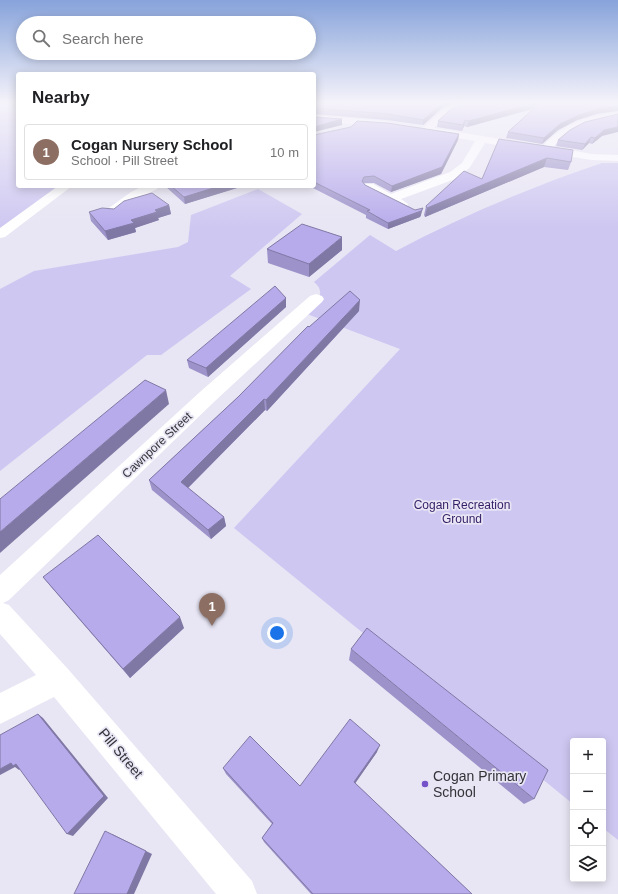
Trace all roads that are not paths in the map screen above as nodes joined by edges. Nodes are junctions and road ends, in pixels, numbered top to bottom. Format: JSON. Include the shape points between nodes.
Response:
{"nodes":[{"id":1,"x":479,"y":145,"type":"edge"},
{"id":2,"x":511,"y":145,"type":"edge"},
{"id":3,"x":549,"y":145,"type":"edge"},
{"id":4,"x":544,"y":150,"type":"junction"},
{"id":5,"x":618,"y":158,"type":"edge"},
{"id":6,"x":369,"y":187,"type":"edge"},
{"id":7,"x":63,"y":188,"type":"edge"},
{"id":8,"x":149,"y":188,"type":"edge"},
{"id":9,"x":391,"y":198,"type":"junction"},
{"id":10,"x":415,"y":211,"type":"edge"},
{"id":11,"x":111,"y":213,"type":"edge"},
{"id":12,"x":0,"y":234,"type":"edge"},
{"id":13,"x":316,"y":299,"type":"dead end"},
{"id":14,"x":0,"y":592,"type":"edge"},
{"id":15,"x":0,"y":614,"type":"edge"},
{"id":16,"x":58,"y":679,"type":"junction"},
{"id":17,"x":0,"y":709,"type":"edge"},
{"id":18,"x":239,"y":894,"type":"edge"}],
"edges":[{"from":1,"to":9,"type":"street","via":[[466,165],[454,176]]},
{"from":2,"to":4,"type":"street"},
{"from":3,"to":4,"type":"street"},
{"from":4,"to":5,"type":"street"},
{"from":6,"to":9,"type":"street"},
{"from":7,"to":12,"type":"street"},
{"from":8,"to":11,"type":"street","via":[[134,195]]},
{"from":9,"to":10,"type":"street"},
{"from":13,"to":14,"type":"street","name":"Cawnpore Street","via":[[208,396]]},
{"from":15,"to":16,"type":"street","name":"Pill Street"},
{"from":16,"to":17,"type":"street"},
{"from":16,"to":18,"type":"street","name":"Pill Street"}]}
